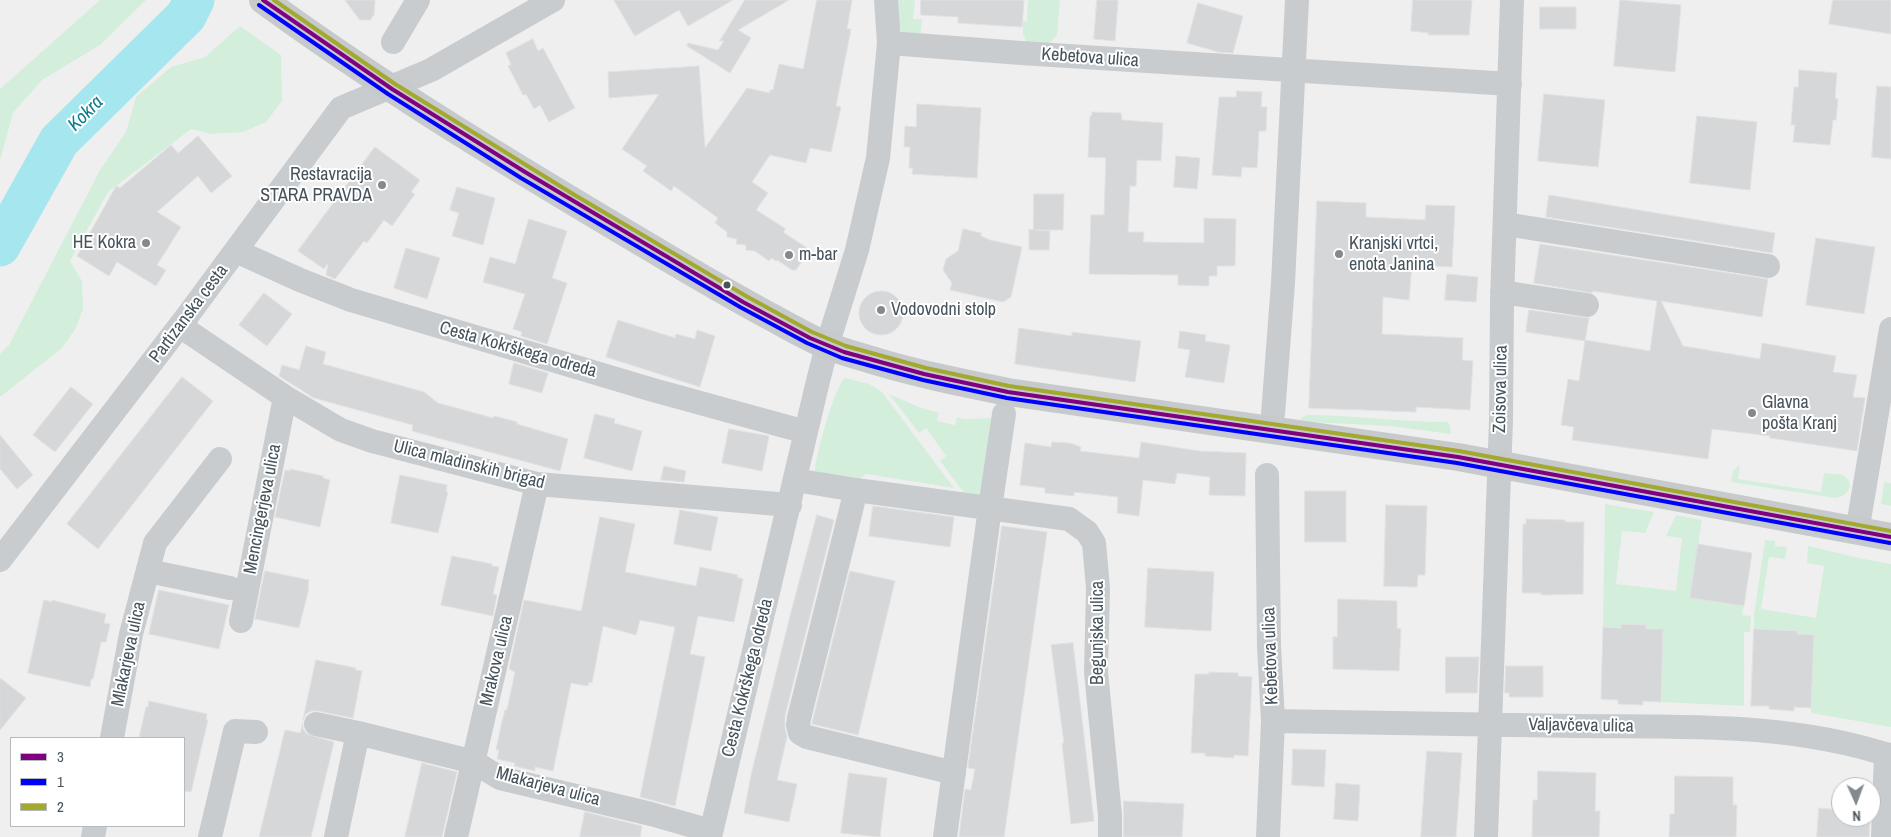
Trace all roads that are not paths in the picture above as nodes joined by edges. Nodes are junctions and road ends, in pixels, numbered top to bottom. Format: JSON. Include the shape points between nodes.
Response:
{"nodes":[{"id":1,"x":262,"y":0,"type":"edge"},
{"id":2,"x":418,"y":0,"type":"edge"},
{"id":3,"x":552,"y":0,"type":"edge"},
{"id":4,"x":886,"y":0,"type":"edge"},
{"id":5,"x":1296,"y":0,"type":"edge"},
{"id":6,"x":1512,"y":0,"type":"edge"},
{"id":7,"x":396,"y":38,"type":"dead end"},
{"id":8,"x":889,"y":43,"type":"junction"},
{"id":9,"x":1292,"y":70,"type":"junction"},
{"id":10,"x":1510,"y":84,"type":"junction"},
{"id":11,"x":390,"y":87,"type":"junction"},
{"id":12,"x":1505,"y":224,"type":"junction"},
{"id":13,"x":236,"y":251,"type":"junction"},
{"id":14,"x":1768,"y":266,"type":"dead end"},
{"id":15,"x":1502,"y":292,"type":"junction"},
{"id":16,"x":1586,"y":305,"type":"dead end"},
{"id":17,"x":180,"y":326,"type":"junction"},
{"id":18,"x":1891,"y":328,"type":"edge"},
{"id":19,"x":827,"y":346,"type":"junction"},
{"id":20,"x":286,"y":397,"type":"junction"},
{"id":21,"x":1004,"y":414,"type":"dead end"},
{"id":22,"x":1273,"y":414,"type":"dead end"},
{"id":23,"x":806,"y":432,"type":"junction"},
{"id":24,"x":220,"y":459,"type":"dead end"},
{"id":25,"x":1499,"y":464,"type":"junction"},
{"id":26,"x":1267,"y":475,"type":"dead end"},
{"id":27,"x":795,"y":480,"type":"junction"},
{"id":28,"x":537,"y":484,"type":"junction"},
{"id":29,"x":856,"y":490,"type":"junction"},
{"id":30,"x":790,"y":505,"type":"junction"},
{"id":31,"x":989,"y":516,"type":"junction"},
{"id":32,"x":1857,"y":532,"type":"junction"},
{"id":33,"x":1891,"y":537,"type":"edge"},
{"id":34,"x":0,"y":560,"type":"edge"},
{"id":35,"x":148,"y":571,"type":"junction"},
{"id":36,"x":230,"y":588,"type":"dead end"},
{"id":37,"x":241,"y":621,"type":"dead end"},
{"id":38,"x":1273,"y":721,"type":"junction"},
{"id":39,"x":316,"y":724,"type":"dead end"},
{"id":40,"x":1492,"y":726,"type":"junction"},
{"id":41,"x":256,"y":732,"type":"dead end"},
{"id":42,"x":358,"y":733,"type":"junction"},
{"id":43,"x":112,"y":737,"type":"edge"},
{"id":44,"x":1888,"y":755,"type":"edge"},
{"id":45,"x":474,"y":762,"type":"junction"},
{"id":46,"x":954,"y":774,"type":"junction"},
{"id":47,"x":710,"y":834,"type":"edge"},
{"id":48,"x":210,"y":837,"type":"edge"},
{"id":49,"x":336,"y":837,"type":"edge"},
{"id":50,"x":456,"y":837,"type":"edge"},
{"id":51,"x":945,"y":837,"type":"edge"},
{"id":52,"x":1110,"y":837,"type":"edge"},
{"id":53,"x":1268,"y":837,"type":"edge"},
{"id":54,"x":1486,"y":837,"type":"edge"},
{"id":55,"x":1883,"y":837,"type":"edge"}],
"edges":[{"from":1,"to":11,"type":"main road"},
{"from":2,"to":7,"type":"street"},
{"from":3,"to":11,"type":"street","name":"Partizanska cesta","via":[[431,70]]},
{"from":4,"to":8,"type":"street","name":"Cesta Kokrškega odreda"},
{"from":5,"to":9,"type":"street"},
{"from":6,"to":10,"type":"street","name":"Zoisova ulica"},
{"from":8,"to":9,"type":"street","name":"Kebetova ulica"},
{"from":8,"to":19,"type":"street","name":"Cesta Kokrškega odreda","via":[[878,158],[856,250]]},
{"from":9,"to":10,"type":"street","name":"Kebetova ulica"},
{"from":9,"to":22,"type":"street","via":[[1283,283]]},
{"from":10,"to":12,"type":"street","name":"Zoisova ulica"},
{"from":11,"to":13,"type":"street","name":"Partizanska cesta","via":[[341,108]]},
{"from":11,"to":19,"type":"main road","via":[[514,167],[660,254]]},
{"from":12,"to":14,"type":"street"},
{"from":12,"to":15,"type":"street","name":"Zoisova ulica"},
{"from":13,"to":17,"type":"street","name":"Partizanska cesta"},
{"from":13,"to":23,"type":"street","name":"Cesta Kokrškega odreda","via":[[351,300]]},
{"from":15,"to":16,"type":"street"},
{"from":15,"to":25,"type":"street","name":"Zoisova ulica"},
{"from":17,"to":20,"type":"street","name":"Ulica mladinskih brigad"},
{"from":17,"to":34,"type":"street","name":"Partizanska cesta"},
{"from":18,"to":32,"type":"street"},
{"from":19,"to":23,"type":"street","name":"Cesta Kokrškega odreda"},
{"from":19,"to":25,"type":"main road","via":[[898,368],[1008,392]]},
{"from":20,"to":28,"type":"street","name":"Ulica mladinskih brigad","via":[[341,430],[372,441]]},
{"from":20,"to":37,"type":"street","name":"Mencingerjeva ulica"},
{"from":21,"to":31,"type":"street"},
{"from":23,"to":27,"type":"street","name":"Cesta Kokrškega odreda"},
{"from":24,"to":35,"type":"street","name":"Mlakarjeva ulica","via":[[155,543]]},
{"from":25,"to":32,"type":"main road"},
{"from":25,"to":40,"type":"street","name":"Zoisova ulica"},
{"from":26,"to":38,"type":"street","name":"Kebetova ulica"},
{"from":27,"to":29,"type":"street","name":"Begunjska ulica"},
{"from":27,"to":30,"type":"street","name":"Cesta Kokrškega odreda"},
{"from":28,"to":30,"type":"street","name":"Ulica mladinskih brigad"},
{"from":28,"to":45,"type":"street","name":"Mrakova ulica"},
{"from":29,"to":31,"type":"street","name":"Begunjska ulica"},
{"from":29,"to":46,"type":"street","via":[[799,718],[800,733]]},
{"from":30,"to":47,"type":"street","name":"Cesta Kokrškega odreda"},
{"from":31,"to":46,"type":"street"},
{"from":31,"to":52,"type":"street","name":"Begunjska ulica","via":[[1069,519],[1087,532],[1094,544],[1098,588],[1096,672]]},
{"from":32,"to":33,"type":"main road"},
{"from":35,"to":36,"type":"street"},
{"from":35,"to":43,"type":"street","name":"Mlakarjeva ulica","via":[[131,634]]},
{"from":38,"to":40,"type":"street","name":"Valjavčeva ulica"},
{"from":38,"to":53,"type":"street","name":"Kebetova ulica"},
{"from":39,"to":42,"type":"street","name":"Mlakarjeva ulica"},
{"from":40,"to":44,"type":"street","name":"Valjavčeva ulica","via":[[1728,728],[1822,739]]},
{"from":40,"to":54,"type":"street","name":"Zoisova ulica"},
{"from":41,"to":48,"type":"street","via":[[234,731]]},
{"from":42,"to":45,"type":"street","name":"Mlakarjeva ulica"},
{"from":42,"to":49,"type":"street"},
{"from":44,"to":55,"type":"street","name":"Valjavčeva ulica"},
{"from":45,"to":47,"type":"street","name":"Mlakarjeva ulica","via":[[500,778],[650,814]]},
{"from":45,"to":50,"type":"street","name":"Mrakova ulica"},
{"from":46,"to":51,"type":"street"}]}
